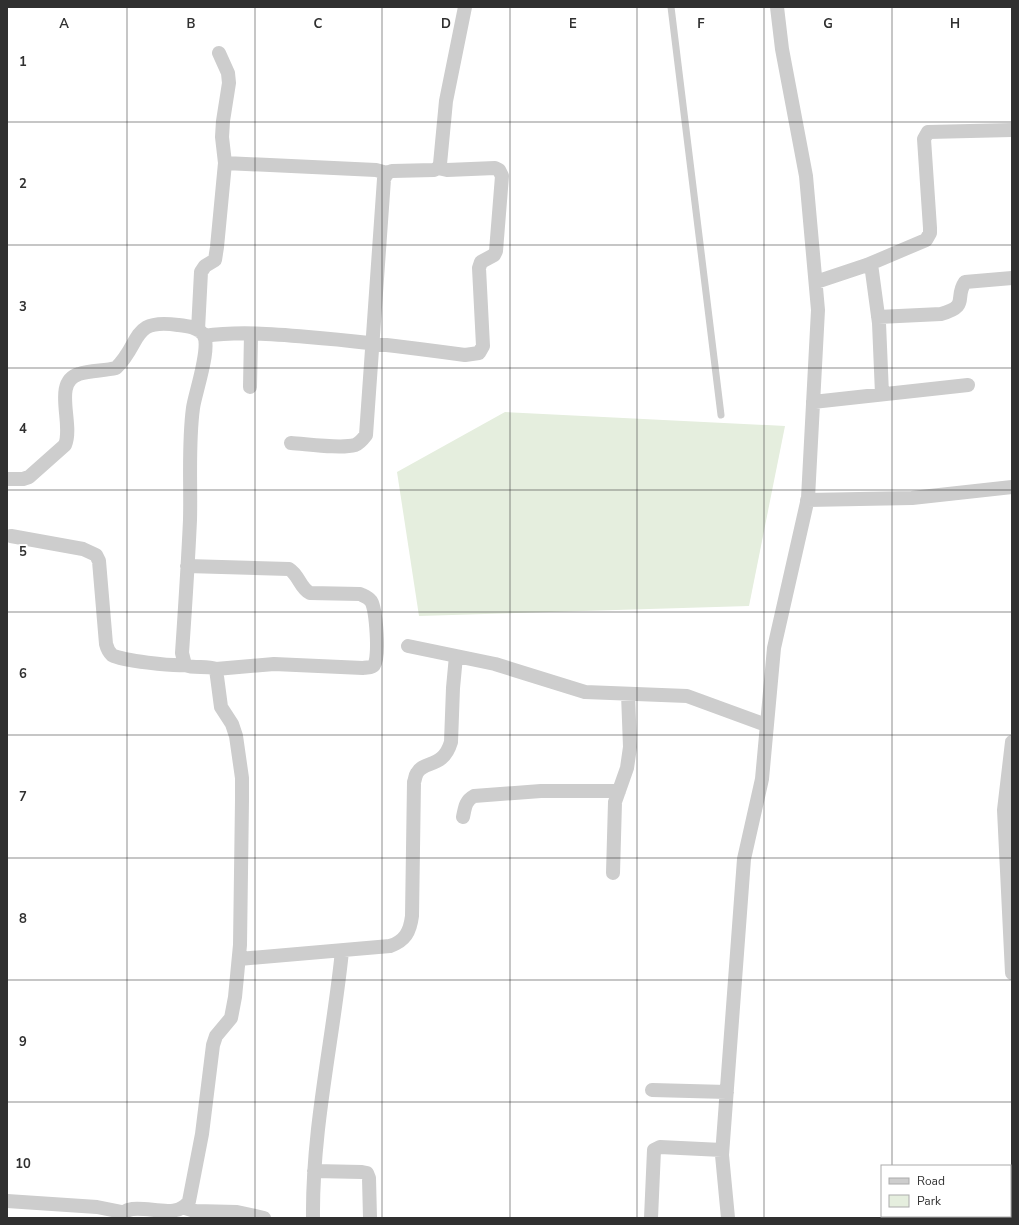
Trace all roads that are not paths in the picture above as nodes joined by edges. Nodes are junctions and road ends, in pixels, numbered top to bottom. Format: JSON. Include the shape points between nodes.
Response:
{"nodes":[{"id":1,"x":465,"y":7,"type":"edge"},
{"id":2,"x":671,"y":7,"type":"edge"},
{"id":3,"x":777,"y":7,"type":"edge"},
{"id":4,"x":219,"y":53,"type":"dead end"},
{"id":5,"x":1012,"y":130,"type":"edge"},
{"id":6,"x":225,"y":163,"type":"junction"},
{"id":7,"x":438,"y":168,"type":"junction"},
{"id":8,"x":387,"y":173,"type":"junction"},
{"id":9,"x":871,"y":264,"type":"junction"},
{"id":10,"x":1012,"y":278,"type":"edge"},
{"id":11,"x":816,"y":282,"type":"junction"},
{"id":12,"x":878,"y":317,"type":"junction"},
{"id":13,"x":201,"y":333,"type":"junction"},
{"id":14,"x":251,"y":334,"type":"junction"},
{"id":15,"x":372,"y":342,"type":"junction"},
{"id":16,"x":968,"y":385,"type":"dead end"},
{"id":17,"x":250,"y":387,"type":"dead end"},
{"id":18,"x":882,"y":394,"type":"junction"},
{"id":19,"x":813,"y":402,"type":"junction"},
{"id":20,"x":721,"y":415,"type":"dead end"},
{"id":21,"x":291,"y":443,"type":"dead end"},
{"id":22,"x":7,"y":479,"type":"edge"},
{"id":23,"x":1012,"y":487,"type":"edge"},
{"id":24,"x":808,"y":500,"type":"junction"},
{"id":25,"x":11,"y":536,"type":"dead end"},
{"id":26,"x":187,"y":566,"type":"junction"},
{"id":27,"x":408,"y":646,"type":"dead end"},
{"id":28,"x":456,"y":656,"type":"junction"},
{"id":29,"x":185,"y":665,"type":"junction"},
{"id":30,"x":216,"y":669,"type":"junction"},
{"id":31,"x":628,"y":694,"type":"junction"},
{"id":32,"x":766,"y":725,"type":"junction"},
{"id":33,"x":1012,"y":742,"type":"edge"},
{"id":34,"x":619,"y":791,"type":"junction"},
{"id":35,"x":463,"y":817,"type":"dead end"},
{"id":36,"x":613,"y":873,"type":"dead end"},
{"id":37,"x":342,"y":951,"type":"junction"},
{"id":38,"x":239,"y":959,"type":"junction"},
{"id":39,"x":1012,"y":973,"type":"edge"},
{"id":40,"x":652,"y":1090,"type":"dead end"},
{"id":41,"x":727,"y":1092,"type":"junction"},
{"id":42,"x":722,"y":1150,"type":"junction"},
{"id":43,"x":314,"y":1170,"type":"junction"},
{"id":44,"x":7,"y":1201,"type":"edge"},
{"id":45,"x":186,"y":1208,"type":"junction"},
{"id":46,"x":121,"y":1215,"type":"edge"},
{"id":47,"x":264,"y":1218,"type":"edge"},
{"id":48,"x":312,"y":1218,"type":"edge"},
{"id":49,"x":370,"y":1218,"type":"edge"},
{"id":50,"x":651,"y":1218,"type":"edge"},
{"id":51,"x":728,"y":1218,"type":"edge"}],
"edges":[{"from":1,"to":7,"type":"street","via":[[446,101]]},
{"from":2,"to":20,"type":"lane"},
{"from":3,"to":11,"type":"street","via":[[782,49],[806,176]]},
{"from":4,"to":6,"type":"street","via":[[228,73],[229,83],[222,137]]},
{"from":5,"to":9,"type":"street","via":[[928,132],[924,140],[929,237]]},
{"from":6,"to":8,"type":"street","via":[[376,170]]},
{"from":6,"to":13,"type":"street","via":[[218,247],[215,260],[205,266],[199,281]]},
{"from":7,"to":8,"type":"street"},
{"from":7,"to":15,"type":"street","via":[[495,168],[502,176],[496,251],[494,255],[481,262],[479,268],[482,350],[475,355],[465,355]]},
{"from":8,"to":15,"type":"street","via":[[382,189]]},
{"from":9,"to":11,"type":"street"},
{"from":9,"to":12,"type":"street"},
{"from":10,"to":12,"type":"street","via":[[965,282],[960,303],[951,311],[941,314]]},
{"from":11,"to":19,"type":"street","via":[[818,310]]},
{"from":12,"to":18,"type":"street"},
{"from":13,"to":14,"type":"street"},
{"from":13,"to":22,"type":"street","via":[[166,323],[146,326],[139,331],[116,368],[79,373],[70,377],[65,391],[68,425],[68,439],[65,445],[29,477]]},
{"from":13,"to":26,"type":"street","via":[[205,345],[191,427]]},
{"from":14,"to":15,"type":"street"},
{"from":14,"to":17,"type":"street"},
{"from":15,"to":21,"type":"street","via":[[368,425],[362,441],[345,446]]},
{"from":16,"to":18,"type":"street"},
{"from":18,"to":19,"type":"street"},
{"from":19,"to":24,"type":"street"},
{"from":23,"to":24,"type":"street","via":[[912,498]]},
{"from":24,"to":32,"type":"street","via":[[774,648]]},
{"from":25,"to":29,"type":"street","via":[[83,549],[96,555],[99,561],[106,644],[112,655],[130,660]]},
{"from":26,"to":29,"type":"street","via":[[182,653]]},
{"from":26,"to":30,"type":"street","via":[[289,569],[310,593],[360,594],[368,598],[374,609],[377,656],[372,667],[274,664]]},
{"from":27,"to":28,"type":"street"},
{"from":28,"to":31,"type":"street","via":[[495,664],[585,692]]},
{"from":28,"to":37,"type":"street","via":[[452,688],[451,742],[444,757],[416,773],[414,782],[410,926],[406,937],[398,944],[390,946]]},
{"from":29,"to":30,"type":"street","via":[[210,666]]},
{"from":30,"to":38,"type":"street","via":[[219,699],[236,736],[242,778]]},
{"from":31,"to":32,"type":"street","via":[[687,696]]},
{"from":31,"to":34,"type":"street","via":[[630,747],[627,768]]},
{"from":32,"to":41,"type":"street","via":[[762,779],[744,859]]},
{"from":33,"to":39,"type":"street","via":[[1004,810]]},
{"from":34,"to":35,"type":"street","via":[[541,791],[474,796],[468,799]]},
{"from":34,"to":36,"type":"street","via":[[615,802]]},
{"from":37,"to":38,"type":"street"},
{"from":37,"to":43,"type":"street"},
{"from":38,"to":45,"type":"street","via":[[231,1018],[216,1036],[213,1045],[202,1134]]},
{"from":40,"to":41,"type":"street"},
{"from":41,"to":42,"type":"street"},
{"from":42,"to":50,"type":"street","via":[[660,1147],[654,1150]]},
{"from":42,"to":51,"type":"street"},
{"from":43,"to":48,"type":"street"},
{"from":43,"to":49,"type":"street","via":[[367,1173]]},
{"from":44,"to":46,"type":"street","via":[[97,1207]]},
{"from":45,"to":46,"type":"street","via":[[170,1212],[130,1210]]},
{"from":45,"to":47,"type":"street","via":[[194,1211],[237,1212]]}]}
